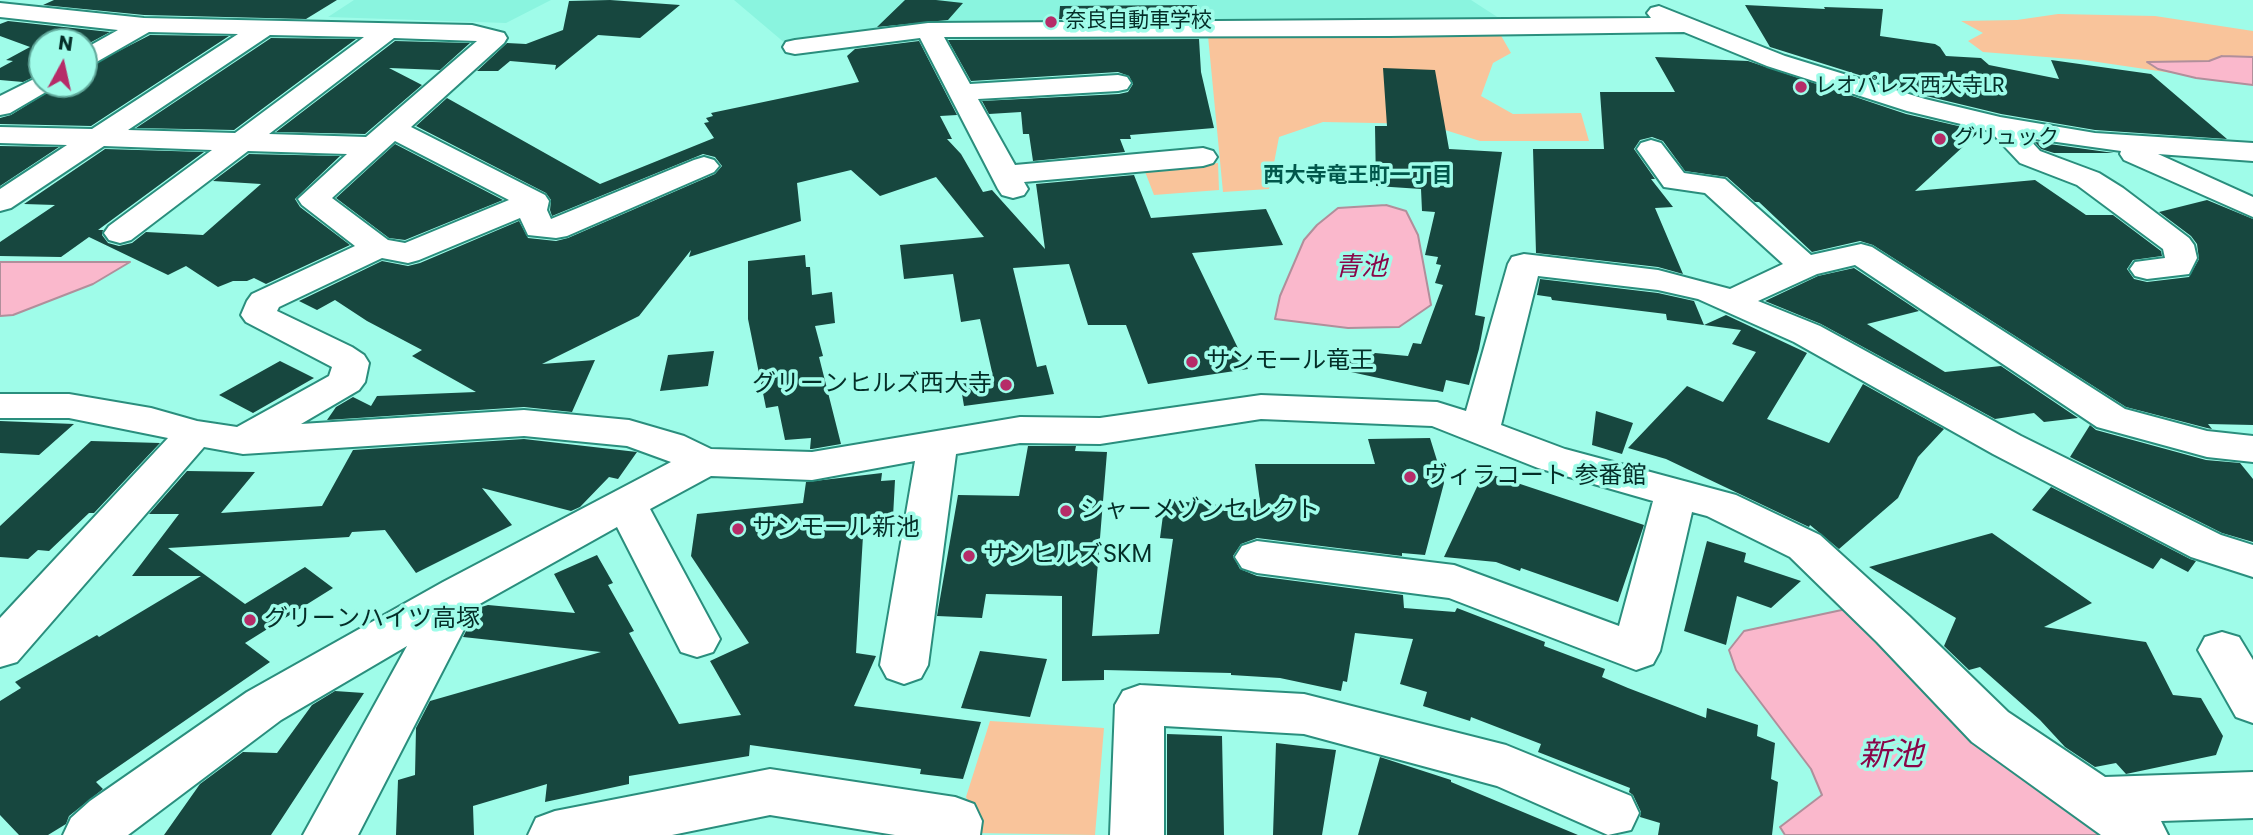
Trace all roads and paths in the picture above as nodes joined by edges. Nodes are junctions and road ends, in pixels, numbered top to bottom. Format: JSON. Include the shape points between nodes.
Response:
{"nodes":[{"id":1,"x":40,"y":0,"type":"edge"},
{"id":2,"x":1635,"y":1,"type":"edge"},
{"id":3,"x":224,"y":6,"type":"dead end"},
{"id":4,"x":7,"y":11,"type":"edge"},
{"id":5,"x":144,"y":25,"type":"junction"},
{"id":6,"x":190,"y":25,"type":"junction"},
{"id":7,"x":1682,"y":25,"type":"junction"},
{"id":8,"x":266,"y":27,"type":"junction"},
{"id":9,"x":389,"y":30,"type":"junction"},
{"id":10,"x":928,"y":30,"type":"junction"},
{"id":11,"x":795,"y":47,"type":"dead end"},
{"id":12,"x":98,"y":51,"type":"edge"},
{"id":13,"x":1118,"y":83,"type":"dead end"},
{"id":14,"x":28,"y":90,"type":"edge"},
{"id":15,"x":962,"y":92,"type":"junction"},
{"id":16,"x":2,"y":104,"type":"edge"},
{"id":17,"x":2000,"y":125,"type":"junction"},
{"id":18,"x":0,"y":135,"type":"edge"},
{"id":19,"x":382,"y":137,"type":"junction"},
{"id":20,"x":98,"y":138,"type":"junction"},
{"id":21,"x":2095,"y":141,"type":"junction"},
{"id":22,"x":241,"y":142,"type":"junction"},
{"id":23,"x":1651,"y":149,"type":"dead end"},
{"id":24,"x":2253,"y":152,"type":"edge"},
{"id":25,"x":1203,"y":157,"type":"dead end"},
{"id":26,"x":704,"y":166,"type":"dead end"},
{"id":27,"x":534,"y":201,"type":"junction"},
{"id":28,"x":0,"y":202,"type":"edge"},
{"id":29,"x":2253,"y":208,"type":"edge"},
{"id":30,"x":120,"y":233,"type":"dead end"},
{"id":31,"x":379,"y":248,"type":"junction"},
{"id":32,"x":1805,"y":267,"type":"junction"},
{"id":33,"x":2147,"y":269,"type":"dead end"},
{"id":34,"x":1733,"y":301,"type":"junction"},
{"id":35,"x":0,"y":405,"type":"edge"},
{"id":36,"x":1481,"y":429,"type":"junction"},
{"id":37,"x":195,"y":433,"type":"junction"},
{"id":38,"x":243,"y":441,"type":"junction"},
{"id":39,"x":938,"y":443,"type":"junction"},
{"id":40,"x":2253,"y":449,"type":"edge"},
{"id":41,"x":704,"y":462,"type":"junction"},
{"id":42,"x":1675,"y":492,"type":"junction"},
{"id":43,"x":626,"y":504,"type":"junction"},
{"id":44,"x":1257,"y":557,"type":"dead end"},
{"id":45,"x":2253,"y":561,"type":"edge"},
{"id":46,"x":459,"y":594,"type":"junction"},
{"id":47,"x":697,"y":639,"type":"dead end"},
{"id":48,"x":0,"y":649,"type":"edge"},
{"id":49,"x":2222,"y":650,"type":"dead end"},
{"id":50,"x":904,"y":665,"type":"dead end"},
{"id":51,"x":2253,"y":703,"type":"edge"},
{"id":52,"x":2253,"y":795,"type":"edge"},
{"id":53,"x":2097,"y":800,"type":"junction"},
{"id":54,"x":1612,"y":813,"type":"dead end"},
{"id":55,"x":90,"y":835,"type":"edge"},
{"id":56,"x":330,"y":835,"type":"edge"},
{"id":57,"x":555,"y":835,"type":"edge"},
{"id":58,"x":953,"y":835,"type":"edge"},
{"id":59,"x":1137,"y":835,"type":"edge"},
{"id":60,"x":2141,"y":835,"type":"edge"}],
"edges":[{"from":1,"to":4,"type":"street"},
{"from":2,"to":7,"type":"street"},
{"from":3,"to":6,"type":"street"},
{"from":4,"to":5,"type":"street"},
{"from":5,"to":6,"type":"street"},
{"from":5,"to":12,"type":"street"},
{"from":6,"to":8,"type":"street"},
{"from":7,"to":10,"type":"street"},
{"from":7,"to":17,"type":"street","via":[[1858,87]]},
{"from":8,"to":9,"type":"street"},
{"from":8,"to":20,"type":"street"},
{"from":9,"to":19,"type":"street","via":[[472,32],[495,38]]},
{"from":9,"to":22,"type":"street"},
{"from":10,"to":11,"type":"street"},
{"from":10,"to":15,"type":"street"},
{"from":13,"to":15,"type":"street"},
{"from":14,"to":16,"type":"street"},
{"from":15,"to":25,"type":"street","via":[[1009,182]]},
{"from":17,"to":21,"type":"street"},
{"from":17,"to":33,"type":"street","via":[[2030,157],[2088,179],[2178,245],[2181,258],[2177,267]]},
{"from":18,"to":20,"type":"street"},
{"from":19,"to":22,"type":"street"},
{"from":19,"to":27,"type":"street"},
{"from":19,"to":31,"type":"street","via":[[313,199]]},
{"from":20,"to":22,"type":"street"},
{"from":20,"to":28,"type":"street"},
{"from":21,"to":24,"type":"street"},
{"from":21,"to":29,"type":"street","via":[[2149,160]]},
{"from":22,"to":30,"type":"street"},
{"from":23,"to":32,"type":"street","via":[[1675,181],[1714,184]]},
{"from":26,"to":27,"type":"street","via":[[556,229],[539,228],[532,210]]},
{"from":27,"to":31,"type":"street","via":[[408,253]]},
{"from":31,"to":38,"type":"street","via":[[264,301],[258,315],[351,363],[346,382]]},
{"from":32,"to":34,"type":"street"},
{"from":32,"to":40,"type":"street","via":[[1861,254],[2111,418],[2207,444]]},
{"from":34,"to":36,"type":"street","via":[[1658,280],[1524,264]]},
{"from":34,"to":45,"type":"street","via":[[1807,334],[2007,445],[2206,546]]},
{"from":35,"to":37,"type":"street","via":[[69,406]]},
{"from":36,"to":39,"type":"street","via":[[1437,414],[1261,407],[1100,431],[1020,430]]},
{"from":36,"to":42,"type":"street","via":[[1552,459]]},
{"from":37,"to":38,"type":"street"},
{"from":37,"to":48,"type":"street"},
{"from":38,"to":41,"type":"street","via":[[524,423],[629,433],[670,445]]},
{"from":39,"to":41,"type":"street","via":[[812,466]]},
{"from":39,"to":50,"type":"street"},
{"from":41,"to":43,"type":"street"},
{"from":42,"to":44,"type":"street","via":[[1636,651],[1454,582]]},
{"from":42,"to":53,"type":"street","via":[[1721,505],[1805,546],[1990,727]]},
{"from":43,"to":46,"type":"street"},
{"from":43,"to":47,"type":"street"},
{"from":46,"to":55,"type":"street","via":[[264,706]]},
{"from":46,"to":56,"type":"street"},
{"from":49,"to":51,"type":"street"},
{"from":52,"to":53,"type":"street"},
{"from":53,"to":60,"type":"street"},
{"from":54,"to":59,"type":"street","via":[[1506,767],[1304,714],[1140,705]]},
{"from":57,"to":58,"type":"street","via":[[770,792],[955,821]]}]}
